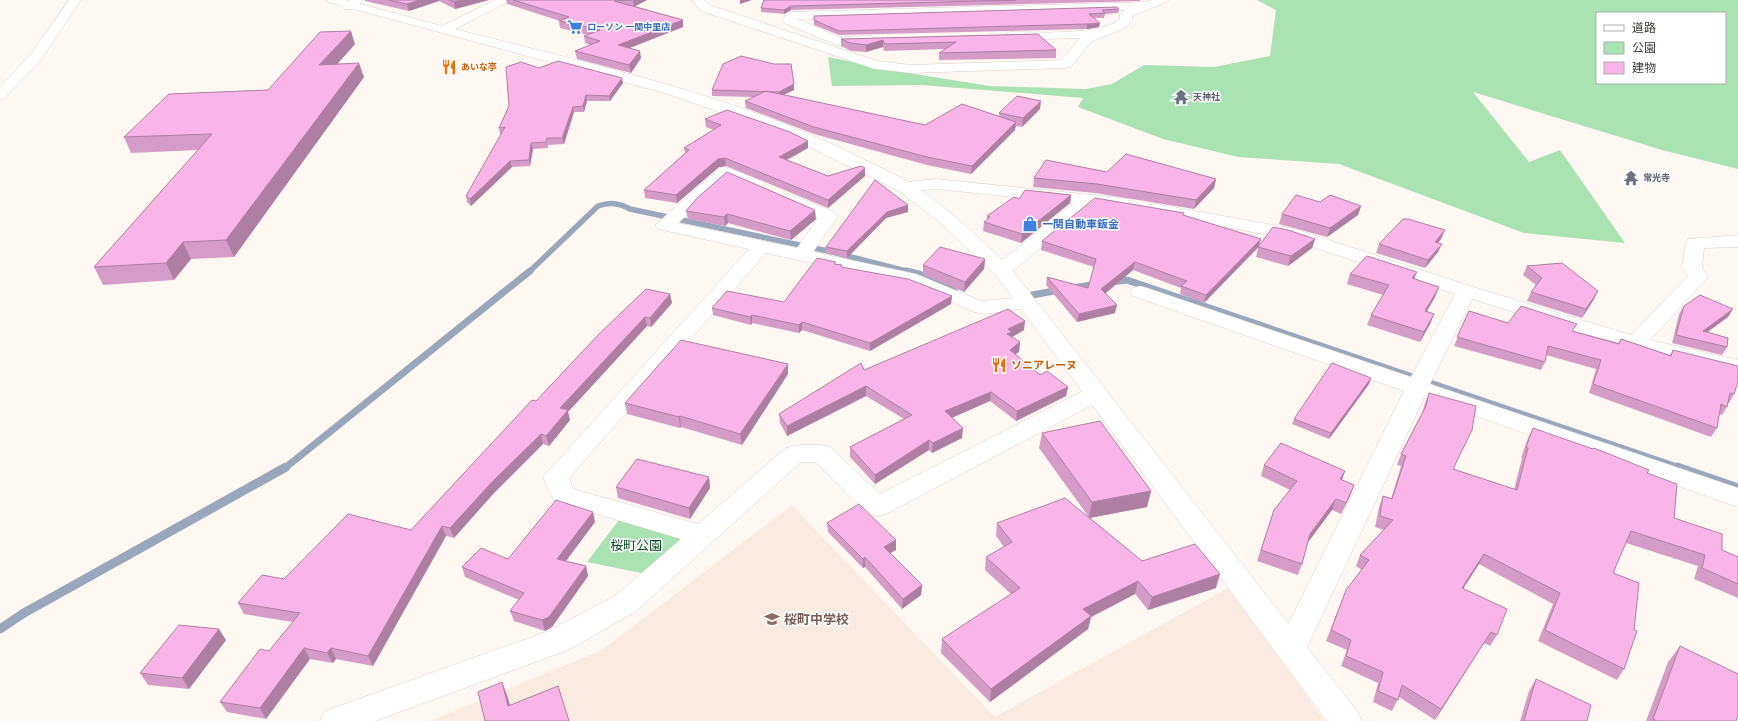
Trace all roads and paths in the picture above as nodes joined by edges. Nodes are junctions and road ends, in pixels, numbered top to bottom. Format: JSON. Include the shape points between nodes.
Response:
{"nodes":[{"id":1,"x":75,"y":0,"type":"edge"},
{"id":2,"x":504,"y":0,"type":"edge"},
{"id":3,"x":698,"y":0,"type":"edge"},
{"id":4,"x":1163,"y":0,"type":"edge"},
{"id":5,"x":346,"y":2,"type":"edge"},
{"id":6,"x":971,"y":5,"type":"edge"},
{"id":7,"x":1148,"y":6,"type":"junction"},
{"id":8,"x":443,"y":30,"type":"junction"},
{"id":9,"x":1099,"y":34,"type":"junction"},
{"id":10,"x":999,"y":36,"type":"edge"},
{"id":11,"x":883,"y":39,"type":"edge"},
{"id":12,"x":0,"y":95,"type":"edge"},
{"id":13,"x":904,"y":187,"type":"junction"},
{"id":14,"x":1089,"y":199,"type":"junction"},
{"id":15,"x":1738,"y":241,"type":"edge"},
{"id":16,"x":761,"y":247,"type":"junction"},
{"id":17,"x":802,"y":254,"type":"junction"},
{"id":18,"x":1002,"y":270,"type":"junction"},
{"id":19,"x":1466,"y":291,"type":"junction"},
{"id":20,"x":1140,"y":292,"type":"dead end"},
{"id":21,"x":1027,"y":303,"type":"junction"},
{"id":22,"x":1635,"y":343,"type":"junction"},
{"id":23,"x":1738,"y":367,"type":"edge"},
{"id":24,"x":1418,"y":386,"type":"junction"},
{"id":25,"x":1096,"y":393,"type":"junction"},
{"id":26,"x":1738,"y":498,"type":"edge"},
{"id":27,"x":703,"y":535,"type":"junction"},
{"id":28,"x":1291,"y":649,"type":"junction"},
{"id":29,"x":336,"y":721,"type":"edge"},
{"id":30,"x":1346,"y":721,"type":"edge"}],
"edges":[{"from":1,"to":12,"type":"street","via":[[35,58]]},
{"from":2,"to":8,"type":"street"},
{"from":3,"to":9,"type":"street","via":[[705,8],[887,67],[911,69],[1065,64],[1087,38]]},
{"from":4,"to":7,"type":"street"},
{"from":5,"to":8,"type":"street"},
{"from":6,"to":7,"type":"street"},
{"from":6,"to":11,"type":"street","via":[[791,16],[788,20],[837,41]]},
{"from":7,"to":9,"type":"street","via":[[1126,14],[1126,20],[1122,25]]},
{"from":8,"to":13,"type":"street","via":[[725,107],[821,145]]},
{"from":9,"to":10,"type":"street"},
{"from":13,"to":14,"type":"street","via":[[936,184]]},
{"from":13,"to":18,"type":"street","via":[[953,225]]},
{"from":14,"to":18,"type":"street"},
{"from":14,"to":19,"type":"street","via":[[1289,233]]},
{"from":15,"to":22,"type":"street","via":[[1695,243],[1692,267],[1698,277]]},
{"from":16,"to":17,"type":"street"},
{"from":16,"to":17,"type":"street","via":[[664,225],[726,172],[829,216]]},
{"from":16,"to":27,"type":"street","via":[[556,477],[563,495]]},
{"from":17,"to":21,"type":"street","via":[[909,278],[975,306],[985,308]]},
{"from":18,"to":21,"type":"street"},
{"from":19,"to":22,"type":"street"},
{"from":19,"to":24,"type":"street"},
{"from":20,"to":24,"type":"street"},
{"from":21,"to":25,"type":"street"},
{"from":22,"to":23,"type":"street"},
{"from":24,"to":26,"type":"street"},
{"from":24,"to":28,"type":"street"},
{"from":25,"to":27,"type":"street","via":[[877,507],[821,453],[796,454]]},
{"from":25,"to":28,"type":"street"},
{"from":27,"to":29,"type":"street","via":[[625,604],[557,641]]},
{"from":28,"to":30,"type":"street"}]}
